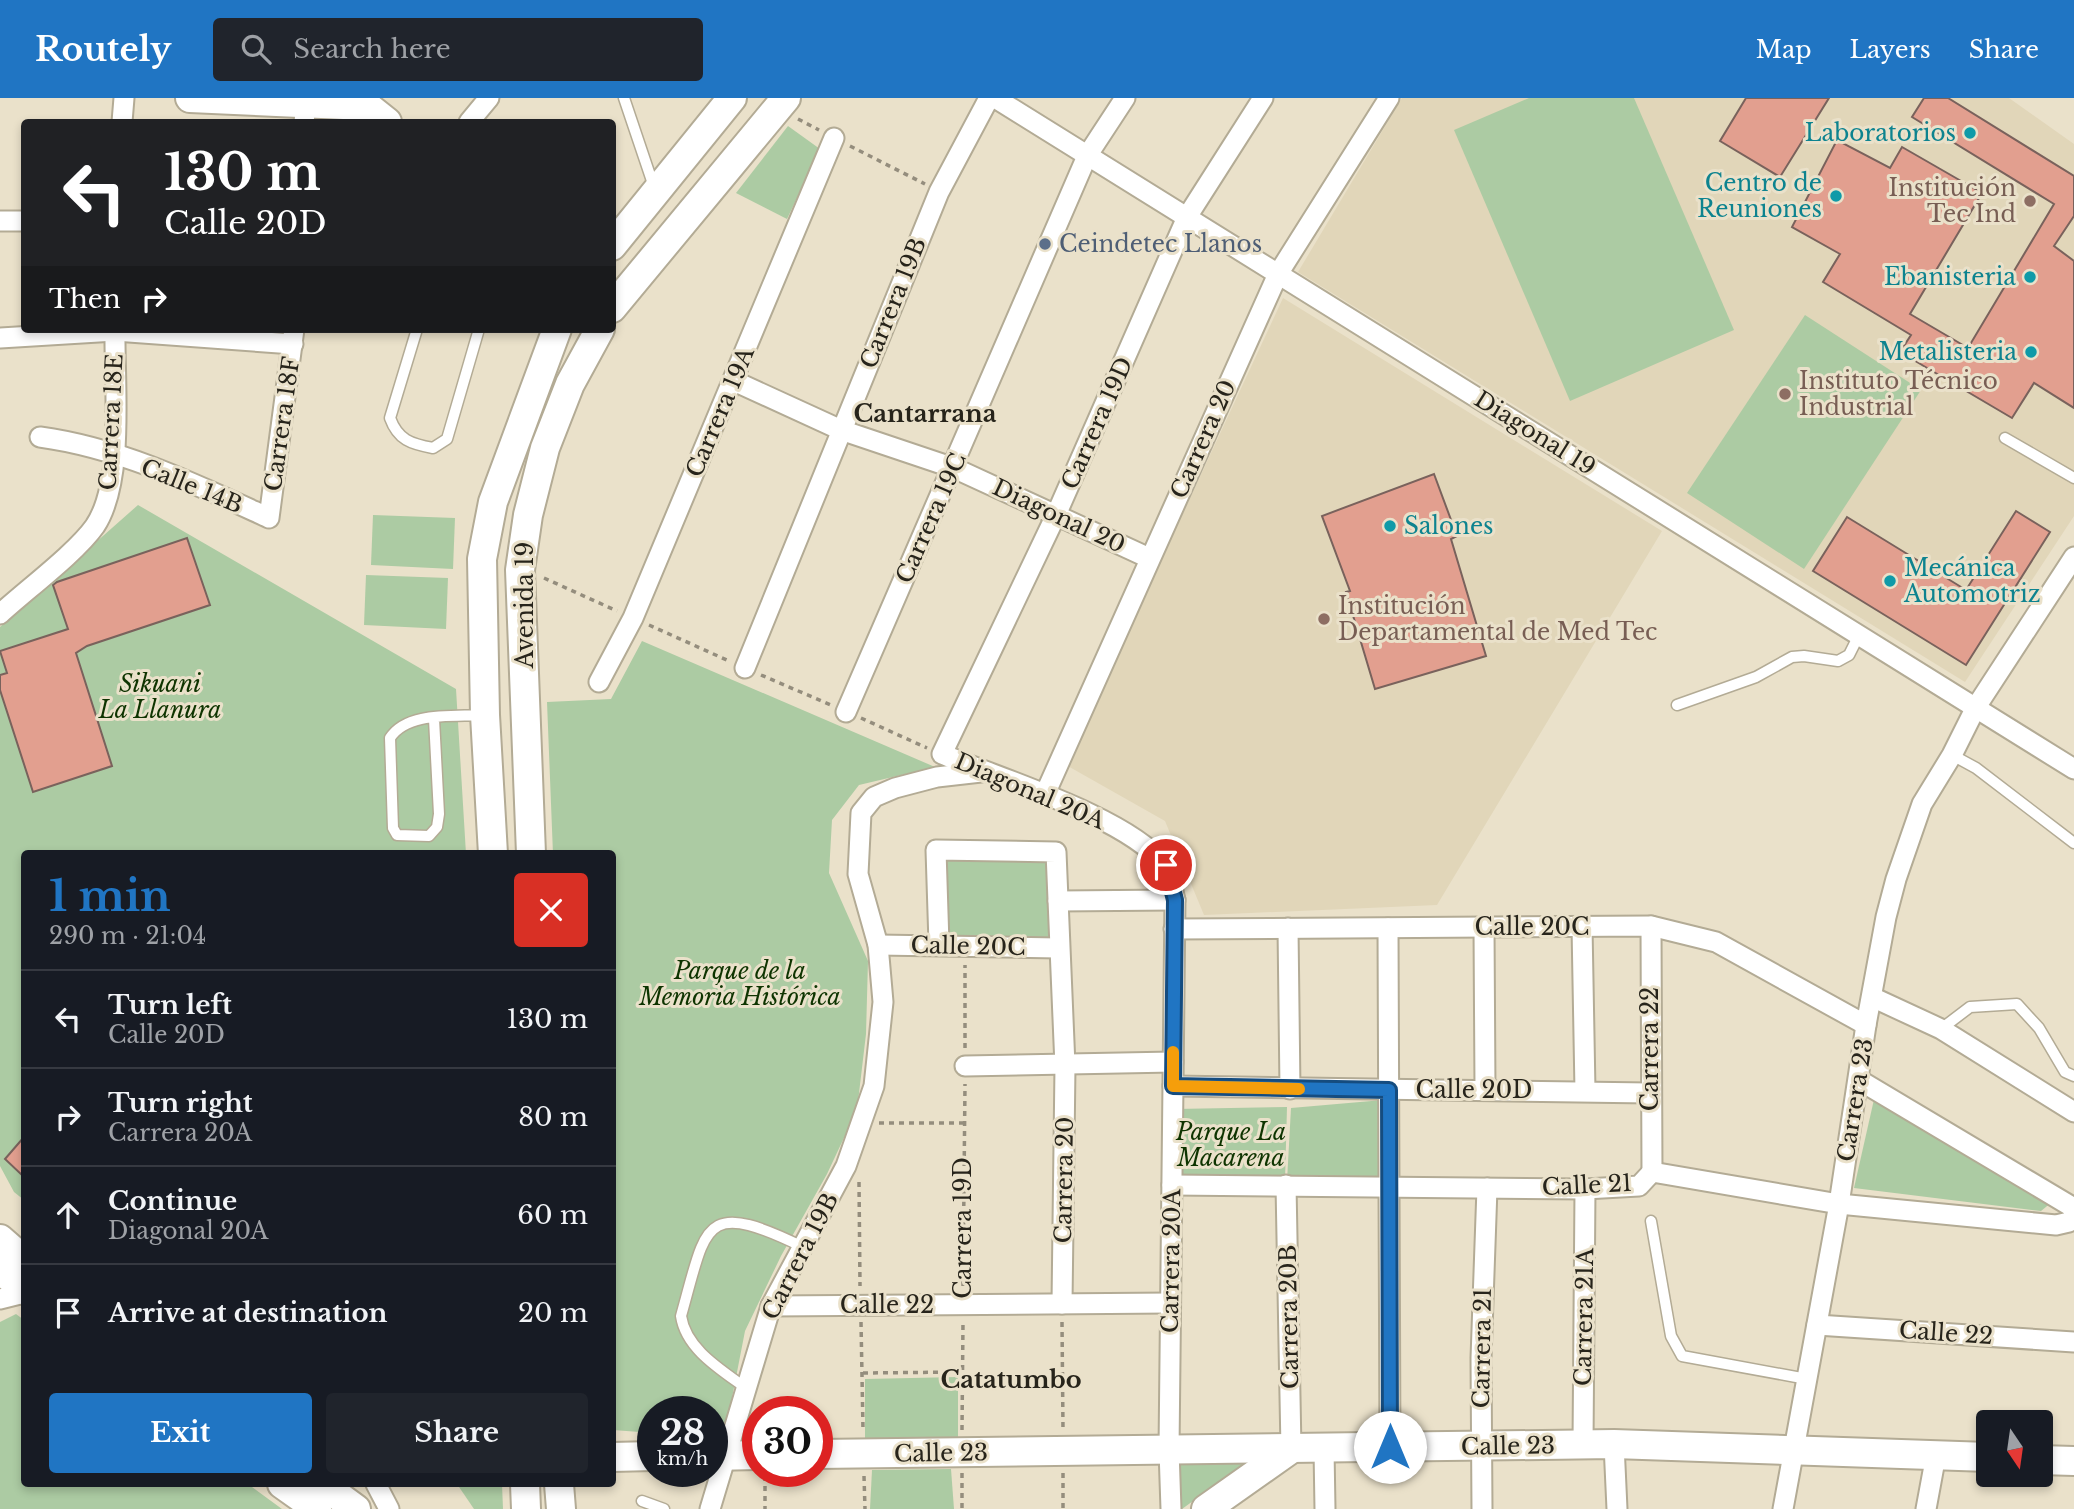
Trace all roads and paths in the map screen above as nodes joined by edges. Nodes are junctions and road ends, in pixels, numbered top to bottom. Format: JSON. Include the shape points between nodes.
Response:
{"nodes":[{"id":1,"x":124,"y":98,"type":"edge"},
{"id":2,"x":190,"y":98,"type":"edge"},
{"id":3,"x":489,"y":98,"type":"edge"},
{"id":4,"x":624,"y":98,"type":"edge"},
{"id":5,"x":732,"y":98,"type":"edge"},
{"id":6,"x":989,"y":98,"type":"edge"},
{"id":7,"x":995,"y":98,"type":"edge"},
{"id":8,"x":1125,"y":98,"type":"edge"},
{"id":9,"x":1263,"y":98,"type":"edge"},
{"id":10,"x":1389,"y":98,"type":"edge"},
{"id":11,"x":787,"y":106,"type":"edge"},
{"id":12,"x":370,"y":109,"type":"edge"},
{"id":13,"x":305,"y":113,"type":"edge"},
{"id":14,"x":122,"y":119,"type":"edge"},
{"id":15,"x":472,"y":119,"type":"edge"},
{"id":16,"x":834,"y":138,"type":"junction"},
{"id":17,"x":1087,"y":156,"type":"junction"},
{"id":18,"x":656,"y":192,"type":"junction"},
{"id":19,"x":939,"y":192,"type":"junction"},
{"id":20,"x":1186,"y":217,"type":"junction"},
{"id":21,"x":0,"y":221,"type":"edge"},
{"id":22,"x":21,"y":221,"type":"edge"},
{"id":23,"x":616,"y":241,"type":"edge"},
{"id":24,"x":1279,"y":274,"type":"junction"},
{"id":25,"x":616,"y":305,"type":"edge"},
{"id":26,"x":72,"y":333,"type":"edge"},
{"id":27,"x":115,"y":333,"type":"edge"},
{"id":28,"x":191,"y":333,"type":"edge"},
{"id":29,"x":416,"y":333,"type":"edge"},
{"id":30,"x":478,"y":333,"type":"edge"},
{"id":31,"x":556,"y":333,"type":"edge"},
{"id":32,"x":598,"y":333,"type":"edge"},
{"id":33,"x":293,"y":337,"type":"edge"},
{"id":34,"x":0,"y":338,"type":"edge"},
{"id":35,"x":734,"y":381,"type":"junction"},
{"id":36,"x":841,"y":430,"type":"junction"},
{"id":37,"x":40,"y":437,"type":"dead end"},
{"id":38,"x":2005,"y":438,"type":"dead end"},
{"id":39,"x":113,"y":457,"type":"junction"},
{"id":40,"x":954,"y":467,"type":"junction"},
{"id":41,"x":2074,"y":478,"type":"edge"},
{"id":42,"x":1056,"y":515,"type":"junction"},
{"id":43,"x":269,"y":518,"type":"joint"},
{"id":44,"x":2074,"y":557,"type":"edge"},
{"id":45,"x":1149,"y":558,"type":"junction"},
{"id":46,"x":0,"y":614,"type":"edge"},
{"id":47,"x":1859,"y":635,"type":"junction"},
{"id":48,"x":745,"y":668,"type":"dead end"},
{"id":49,"x":599,"y":682,"type":"dead end"},
{"id":50,"x":1677,"y":705,"type":"dead end"},
{"id":51,"x":1976,"y":707,"type":"junction"},
{"id":52,"x":846,"y":712,"type":"dead end"},
{"id":53,"x":485,"y":715,"type":"junction"},
{"id":54,"x":434,"y":719,"type":"junction"},
{"id":55,"x":942,"y":754,"type":"joint"},
{"id":56,"x":1952,"y":755,"type":"junction"},
{"id":57,"x":2074,"y":769,"type":"edge"},
{"id":58,"x":982,"y":771,"type":"junction"},
{"id":59,"x":1045,"y":794,"type":"junction"},
{"id":60,"x":2074,"y":843,"type":"edge"},
{"id":61,"x":493,"y":850,"type":"edge"},
{"id":62,"x":531,"y":850,"type":"edge"},
{"id":63,"x":1175,"y":900,"type":"junction"},
{"id":64,"x":1058,"y":901,"type":"junction"},
{"id":65,"x":1582,"y":926,"type":"junction"},
{"id":66,"x":1651,"y":926,"type":"junction"},
{"id":67,"x":1484,"y":927,"type":"junction"},
{"id":68,"x":1288,"y":928,"type":"junction"},
{"id":69,"x":1388,"y":928,"type":"junction"},
{"id":70,"x":1174,"y":929,"type":"junction"},
{"id":71,"x":939,"y":944,"type":"junction"},
{"id":72,"x":878,"y":945,"type":"junction"},
{"id":73,"x":965,"y":947,"type":"junction"},
{"id":74,"x":1058,"y":948,"type":"junction"},
{"id":75,"x":1872,"y":997,"type":"junction"},
{"id":76,"x":1866,"y":1025,"type":"junction"},
{"id":77,"x":1941,"y":1029,"type":"junction"},
{"id":78,"x":1172,"y":1062,"type":"junction"},
{"id":79,"x":965,"y":1066,"type":"junction"},
{"id":80,"x":1065,"y":1066,"type":"junction"},
{"id":81,"x":2074,"y":1076,"type":"edge"},
{"id":82,"x":1859,"y":1080,"type":"junction"},
{"id":83,"x":1173,"y":1086,"type":"junction"},
{"id":84,"x":1290,"y":1088,"type":"junction"},
{"id":85,"x":1485,"y":1089,"type":"junction"},
{"id":86,"x":1389,"y":1090,"type":"junction"},
{"id":87,"x":1585,"y":1091,"type":"junction"},
{"id":88,"x":1649,"y":1093,"type":"junction"},
{"id":89,"x":2074,"y":1112,"type":"edge"},
{"id":90,"x":964,"y":1124,"type":"junction"},
{"id":91,"x":861,"y":1131,"type":"junction"},
{"id":92,"x":1652,"y":1172,"type":"junction"},
{"id":93,"x":1172,"y":1185,"type":"junction"},
{"id":94,"x":1286,"y":1185,"type":"junction"},
{"id":95,"x":1391,"y":1185,"type":"junction"},
{"id":96,"x":1487,"y":1188,"type":"junction"},
{"id":97,"x":1585,"y":1189,"type":"junction"},
{"id":98,"x":1839,"y":1204,"type":"junction"},
{"id":99,"x":2074,"y":1208,"type":"edge"},
{"id":100,"x":2074,"y":1216,"type":"edge"},
{"id":101,"x":1651,"y":1221,"type":"dead end"},
{"id":102,"x":0,"y":1238,"type":"edge"},
{"id":103,"x":803,"y":1247,"type":"junction"},
{"id":104,"x":21,"y":1256,"type":"edge"},
{"id":105,"x":0,"y":1269,"type":"edge"},
{"id":106,"x":21,"y":1289,"type":"edge"},
{"id":107,"x":21,"y":1293,"type":"edge"},
{"id":108,"x":0,"y":1299,"type":"edge"},
{"id":109,"x":1170,"y":1303,"type":"junction"},
{"id":110,"x":1062,"y":1304,"type":"junction"},
{"id":111,"x":963,"y":1305,"type":"junction"},
{"id":112,"x":771,"y":1306,"type":"junction"},
{"id":113,"x":1817,"y":1325,"type":"junction"},
{"id":114,"x":2074,"y":1342,"type":"edge"},
{"id":115,"x":962,"y":1372,"type":"junction"},
{"id":116,"x":862,"y":1373,"type":"dead end"},
{"id":117,"x":1807,"y":1379,"type":"junction"},
{"id":118,"x":746,"y":1388,"type":"junction"},
{"id":119,"x":728,"y":1433,"type":"edge"},
{"id":120,"x":1614,"y":1444,"type":"junction"},
{"id":121,"x":1583,"y":1445,"type":"junction"},
{"id":122,"x":1481,"y":1446,"type":"junction"},
{"id":123,"x":1390,"y":1447,"type":"junction"},
{"id":124,"x":1291,"y":1449,"type":"junction"},
{"id":125,"x":1324,"y":1449,"type":"junction"},
{"id":126,"x":1796,"y":1449,"type":"junction"},
{"id":127,"x":1169,"y":1450,"type":"junction"},
{"id":128,"x":1063,"y":1452,"type":"junction"},
{"id":129,"x":961,"y":1453,"type":"junction"},
{"id":130,"x":833,"y":1454,"type":"edge"},
{"id":131,"x":1936,"y":1455,"type":"junction"},
{"id":132,"x":637,"y":1456,"type":"edge"},
{"id":133,"x":616,"y":1457,"type":"edge"},
{"id":134,"x":1976,"y":1457,"type":"edge"},
{"id":135,"x":2053,"y":1460,"type":"edge"},
{"id":136,"x":2074,"y":1461,"type":"edge"},
{"id":137,"x":286,"y":1487,"type":"edge"},
{"id":138,"x":326,"y":1487,"type":"edge"},
{"id":139,"x":378,"y":1487,"type":"edge"},
{"id":140,"x":525,"y":1487,"type":"edge"},
{"id":141,"x":559,"y":1487,"type":"edge"},
{"id":142,"x":714,"y":1487,"type":"edge"},
{"id":143,"x":765,"y":1487,"type":"edge"},
{"id":144,"x":642,"y":1501,"type":"dead end"},
{"id":145,"x":317,"y":1509,"type":"edge"},
{"id":146,"x":356,"y":1509,"type":"edge"},
{"id":147,"x":389,"y":1509,"type":"edge"},
{"id":148,"x":526,"y":1509,"type":"edge"},
{"id":149,"x":561,"y":1509,"type":"edge"},
{"id":150,"x":664,"y":1509,"type":"edge"},
{"id":151,"x":710,"y":1509,"type":"edge"},
{"id":152,"x":765,"y":1509,"type":"edge"},
{"id":153,"x":962,"y":1509,"type":"edge"},
{"id":154,"x":1063,"y":1509,"type":"edge"},
{"id":155,"x":1171,"y":1509,"type":"edge"},
{"id":156,"x":1206,"y":1509,"type":"edge"},
{"id":157,"x":1325,"y":1509,"type":"edge"},
{"id":158,"x":1482,"y":1509,"type":"edge"},
{"id":159,"x":1617,"y":1509,"type":"edge"},
{"id":160,"x":1783,"y":1509,"type":"edge"},
{"id":161,"x":1926,"y":1509,"type":"edge"}],
"edges":[{"from":1,"to":14,"type":"street"},
{"from":2,"to":13,"type":"street"},
{"from":3,"to":15,"type":"street"},
{"from":4,"to":18,"type":"lane"},
{"from":5,"to":18,"type":"street"},
{"from":6,"to":19,"type":"street","name":"Carrera 19B"},
{"from":7,"to":17,"type":"street","name":"Diagonal 19"},
{"from":8,"to":17,"type":"street","name":"Carrera 19C"},
{"from":9,"to":20,"type":"street","name":"Carrera 19D"},
{"from":10,"to":24,"type":"street","name":"Carrera 20"},
{"from":11,"to":16,"type":"path"},
{"from":11,"to":25,"type":"street","name":"Avenida 19"},
{"from":12,"to":13,"type":"street"},
{"from":16,"to":19,"type":"path"},
{"from":16,"to":35,"type":"street","name":"Carrera 19A"},
{"from":17,"to":20,"type":"street","name":"Diagonal 19"},
{"from":17,"to":40,"type":"street","name":"Carrera 19C"},
{"from":18,"to":23,"type":"street"},
{"from":19,"to":36,"type":"street","name":"Carrera 19B"},
{"from":20,"to":24,"type":"street","name":"Diagonal 19"},
{"from":20,"to":42,"type":"street","name":"Carrera 19D"},
{"from":21,"to":22,"type":"street"},
{"from":24,"to":45,"type":"street","name":"Carrera 20"},
{"from":24,"to":47,"type":"street","name":"Diagonal 19"},
{"from":26,"to":34,"type":"street"},
{"from":27,"to":39,"type":"street","name":"Carrera 18E"},
{"from":28,"to":33,"type":"street"},
{"from":29,"to":30,"type":"lane","via":[[390,418],[395,432],[410,444],[433,448],[447,439]]},
{"from":31,"to":53,"type":"street","name":"Avenida 19","via":[[493,502],[482,559]]},
{"from":32,"to":62,"type":"street","name":"Avenida 19","via":[[570,384],[545,448],[520,570]]},
{"from":33,"to":43,"type":"street","name":"Carrera 18F"},
{"from":35,"to":36,"type":"street","name":"Diagonal 20"},
{"from":35,"to":49,"type":"street","name":"Carrera 19A","via":[[633,618]]},
{"from":36,"to":40,"type":"street","name":"Diagonal 20"},
{"from":36,"to":48,"type":"street","name":"Carrera 19B"},
{"from":37,"to":39,"type":"street","name":"Calle 14B","via":[[86,444]]},
{"from":38,"to":41,"type":"lane"},
{"from":39,"to":43,"type":"street","name":"Calle 14B","via":[[160,468]]},
{"from":39,"to":46,"type":"street","name":"Carrera 18E","via":[[111,489],[86,537]]},
{"from":40,"to":42,"type":"street","name":"Diagonal 20"},
{"from":40,"to":52,"type":"street","name":"Carrera 19C"},
{"from":42,"to":45,"type":"street","name":"Diagonal 20"},
{"from":42,"to":55,"type":"street","name":"Carrera 19D"},
{"from":44,"to":51,"type":"street","name":"Carrera 23"},
{"from":45,"to":59,"type":"street","name":"Carrera 20"},
{"from":47,"to":50,"type":"lane","via":[[1849,656],[1838,661],[1793,657],[1756,677]]},
{"from":47,"to":51,"type":"street","name":"Diagonal 19"},
{"from":51,"to":56,"type":"street","name":"Carrera 23"},
{"from":51,"to":57,"type":"street","name":"Diagonal 19"},
{"from":53,"to":54,"type":"lane"},
{"from":53,"to":61,"type":"street","name":"Avenida 19"},
{"from":54,"to":54,"type":"lane","via":[[409,721],[398,726],[390,738],[397,835],[429,836],[437,827]]},
{"from":55,"to":58,"type":"street","name":"Diagonal 20A"},
{"from":56,"to":60,"type":"lane"},
{"from":56,"to":75,"type":"street","name":"Carrera 23","via":[[1922,804],[1908,841],[1886,917]]},
{"from":58,"to":59,"type":"street","name":"Diagonal 20A"},
{"from":58,"to":72,"type":"street","via":[[915,782],[865,804],[858,831],[858,874]]},
{"from":59,"to":63,"type":"street","name":"Diagonal 20A","via":[[1142,845],[1166,865]]},
{"from":63,"to":64,"type":"street"},
{"from":63,"to":70,"type":"street","name":"Diagonal 20A"},
{"from":64,"to":71,"type":"street","name":"Carrera 20","via":[[1056,852],[936,850]]},
{"from":64,"to":74,"type":"street","name":"Carrera 20"},
{"from":65,"to":66,"type":"street","name":"Calle 20C"},
{"from":65,"to":67,"type":"street","name":"Calle 20C"},
{"from":65,"to":87,"type":"street"},
{"from":66,"to":76,"type":"street","name":"Calle 20C","via":[[1716,942]]},
{"from":66,"to":88,"type":"street","name":"Carrera 22"},
{"from":67,"to":69,"type":"street","name":"Calle 20C"},
{"from":67,"to":85,"type":"street"},
{"from":68,"to":69,"type":"street","name":"Calle 20C"},
{"from":68,"to":70,"type":"street","name":"Calle 20C"},
{"from":68,"to":84,"type":"street"},
{"from":69,"to":86,"type":"street"},
{"from":70,"to":78,"type":"street","name":"Carrera 20A"},
{"from":71,"to":72,"type":"street","name":"Calle 20C"},
{"from":71,"to":73,"type":"street","name":"Calle 20C"},
{"from":72,"to":91,"type":"street","via":[[883,1030]]},
{"from":73,"to":74,"type":"street","name":"Calle 20C"},
{"from":73,"to":79,"type":"path","name":"Carrera 19D"},
{"from":74,"to":80,"type":"street","name":"Carrera 20"},
{"from":75,"to":76,"type":"street","name":"Carrera 23"},
{"from":75,"to":77,"type":"street"},
{"from":76,"to":82,"type":"street","name":"Carrera 23"},
{"from":77,"to":81,"type":"lane","via":[[1970,1007],[2017,1004],[2039,1028],[2065,1072]]},
{"from":77,"to":89,"type":"street"},
{"from":78,"to":80,"type":"street"},
{"from":78,"to":83,"type":"street","name":"Carrera 20A"},
{"from":79,"to":80,"type":"street"},
{"from":79,"to":90,"type":"path","name":"Carrera 19D"},
{"from":80,"to":110,"type":"street","name":"Carrera 20"},
{"from":82,"to":98,"type":"street","name":"Carrera 23"},
{"from":82,"to":99,"type":"street"},
{"from":83,"to":84,"type":"street","name":"Calle 20D"},
{"from":83,"to":93,"type":"street","name":"Carrera 20A"},
{"from":84,"to":86,"type":"street","name":"Calle 20D"},
{"from":85,"to":86,"type":"street","name":"Calle 20D"},
{"from":85,"to":87,"type":"street","name":"Calle 20D"},
{"from":86,"to":95,"type":"street"},
{"from":87,"to":88,"type":"street","name":"Calle 20D"},
{"from":88,"to":92,"type":"street","name":"Carrera 22"},
{"from":90,"to":91,"type":"path"},
{"from":90,"to":111,"type":"path","name":"Carrera 19D"},
{"from":91,"to":103,"type":"street","name":"Carrera 19B"},
{"from":92,"to":97,"type":"street","name":"Calle 21","via":[[1639,1186]]},
{"from":92,"to":98,"type":"street","name":"Calle 21"},
{"from":93,"to":94,"type":"street","name":"Calle 21"},
{"from":93,"to":109,"type":"street","name":"Carrera 20A"},
{"from":94,"to":95,"type":"street","name":"Calle 21"},
{"from":94,"to":124,"type":"street","name":"Carrera 20B"},
{"from":95,"to":96,"type":"street","name":"Calle 21"},
{"from":95,"to":123,"type":"street"},
{"from":96,"to":97,"type":"street","name":"Calle 21"},
{"from":96,"to":122,"type":"street","name":"Carrera 21"},
{"from":97,"to":121,"type":"street","name":"Carrera 21A"},
{"from":98,"to":100,"type":"street","name":"Calle 21","via":[[2056,1225]]},
{"from":98,"to":113,"type":"street","name":"Carrera 23"},
{"from":101,"to":117,"type":"lane","via":[[1671,1336],[1682,1356]]},
{"from":102,"to":104,"type":"street"},
{"from":103,"to":112,"type":"street","name":"Carrera 19B"},
{"from":103,"to":118,"type":"lane","via":[[741,1220],[708,1231],[704,1240],[681,1316],[683,1328],[706,1356]]},
{"from":105,"to":106,"type":"street"},
{"from":107,"to":108,"type":"street"},
{"from":109,"to":110,"type":"street","name":"Calle 22"},
{"from":109,"to":127,"type":"street","name":"Carrera 20A"},
{"from":110,"to":111,"type":"street","name":"Calle 22"},
{"from":110,"to":128,"type":"path"},
{"from":111,"to":112,"type":"street","name":"Calle 22"},
{"from":111,"to":115,"type":"path","name":"Carrera 19D"},
{"from":112,"to":118,"type":"street","name":"Carrera 19B"},
{"from":113,"to":114,"type":"street","name":"Calle 22"},
{"from":113,"to":117,"type":"street","name":"Carrera 23"},
{"from":115,"to":116,"type":"path"},
{"from":115,"to":129,"type":"path","name":"Carrera 19D"},
{"from":117,"to":126,"type":"street","name":"Carrera 23"},
{"from":118,"to":119,"type":"street","name":"Carrera 19B"},
{"from":120,"to":121,"type":"street","name":"Calle 23"},
{"from":120,"to":126,"type":"street","name":"Calle 23"},
{"from":120,"to":159,"type":"street"},
{"from":121,"to":122,"type":"street","name":"Calle 23"},
{"from":122,"to":123,"type":"street","name":"Calle 23"},
{"from":122,"to":158,"type":"street","name":"Carrera 21"},
{"from":123,"to":125,"type":"street","name":"Calle 23"},
{"from":124,"to":125,"type":"street","name":"Calle 23"},
{"from":124,"to":127,"type":"street","name":"Calle 23"},
{"from":124,"to":156,"type":"street"},
{"from":125,"to":157,"type":"street"},
{"from":126,"to":131,"type":"street","name":"Calle 23"},
{"from":126,"to":160,"type":"street","name":"Carrera 23"},
{"from":127,"to":128,"type":"street","name":"Calle 23"},
{"from":127,"to":155,"type":"street","name":"Carrera 20A"},
{"from":128,"to":129,"type":"street","name":"Calle 23"},
{"from":128,"to":154,"type":"path"},
{"from":129,"to":130,"type":"street","name":"Calle 23"},
{"from":129,"to":153,"type":"path","name":"Carrera 19D"},
{"from":131,"to":134,"type":"street","name":"Calle 23"},
{"from":131,"to":161,"type":"street"},
{"from":132,"to":133,"type":"street"},
{"from":135,"to":136,"type":"street"},
{"from":137,"to":145,"type":"street"},
{"from":138,"to":146,"type":"street"},
{"from":139,"to":147,"type":"street"},
{"from":140,"to":148,"type":"street"},
{"from":141,"to":149,"type":"street"},
{"from":142,"to":151,"type":"street"},
{"from":143,"to":152,"type":"path"},
{"from":144,"to":150,"type":"lane"}]}
